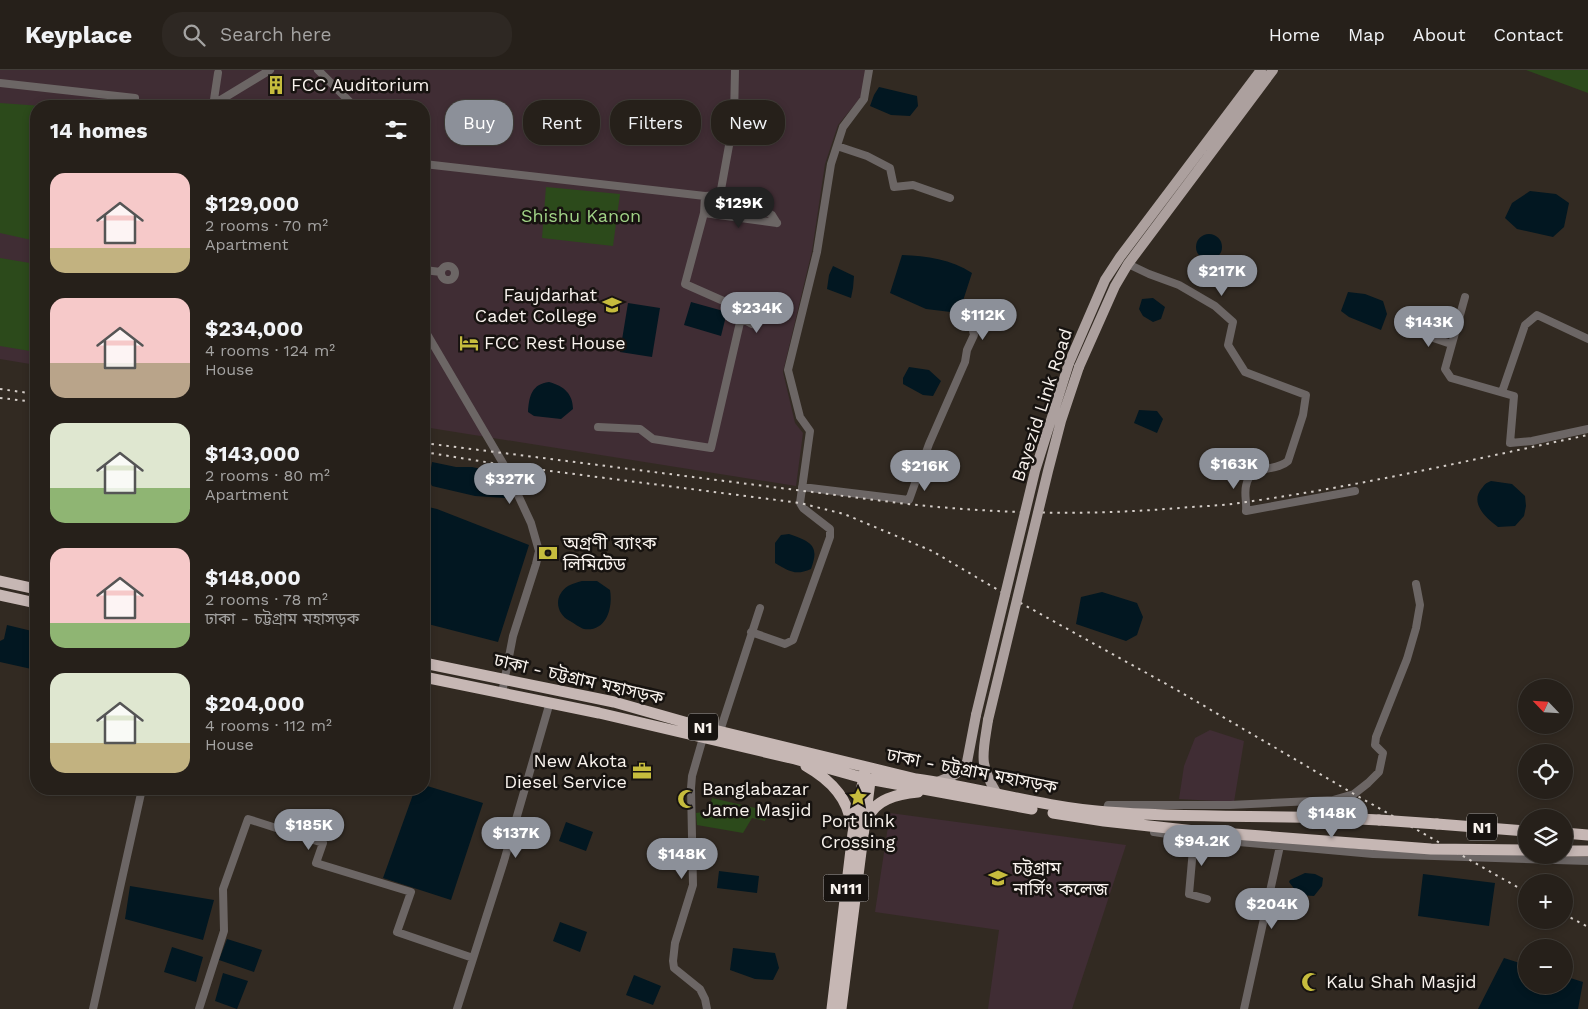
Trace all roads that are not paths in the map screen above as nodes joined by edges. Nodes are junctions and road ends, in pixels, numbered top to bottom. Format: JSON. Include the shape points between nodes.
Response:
{"nodes":[{"id":1,"x":270,"y":70,"type":"edge"},
{"id":2,"x":318,"y":70,"type":"edge"},
{"id":3,"x":735,"y":70,"type":"edge"},
{"id":4,"x":870,"y":70,"type":"edge"},
{"id":5,"x":1261,"y":70,"type":"edge"},
{"id":6,"x":1273,"y":70,"type":"edge"},
{"id":7,"x":218,"y":73,"type":"dead end"},
{"id":8,"x":0,"y":83,"type":"edge"},
{"id":9,"x":135,"y":100,"type":"edge"},
{"id":10,"x":215,"y":100,"type":"edge"},
{"id":11,"x":222,"y":100,"type":"edge"},
{"id":12,"x":348,"y":100,"type":"edge"},
{"id":13,"x":837,"y":146,"type":"junction"},
{"id":14,"x":430,"y":165,"type":"edge"},
{"id":15,"x":705,"y":196,"type":"junction"},
{"id":16,"x":950,"y":198,"type":"dead end"},
{"id":17,"x":704,"y":213,"type":"junction"},
{"id":18,"x":746,"y":218,"type":"dead end"},
{"id":19,"x":1128,"y":264,"type":"junction"},
{"id":20,"x":430,"y":271,"type":"edge"},
{"id":21,"x":441,"y":272,"type":"dead end"},
{"id":22,"x":1464,"y":297,"type":"dead end"},
{"id":23,"x":760,"y":309,"type":"dead end"},
{"id":24,"x":741,"y":318,"type":"junction"},
{"id":25,"x":971,"y":322,"type":"dead end"},
{"id":26,"x":1413,"y":331,"type":"dead end"},
{"id":27,"x":430,"y":339,"type":"edge"},
{"id":28,"x":1588,"y":340,"type":"edge"},
{"id":29,"x":1452,"y":344,"type":"junction"},
{"id":30,"x":1502,"y":392,"type":"junction"},
{"id":31,"x":598,"y":427,"type":"dead end"},
{"id":32,"x":1588,"y":429,"type":"edge"},
{"id":33,"x":802,"y":487,"type":"junction"},
{"id":34,"x":1355,"y":491,"type":"dead end"},
{"id":35,"x":0,"y":581,"type":"edge"},
{"id":36,"x":1416,"y":584,"type":"dead end"},
{"id":37,"x":30,"y":587,"type":"edge"},
{"id":38,"x":0,"y":596,"type":"edge"},
{"id":39,"x":30,"y":602,"type":"edge"},
{"id":40,"x":760,"y":608,"type":"dead end"},
{"id":41,"x":751,"y":632,"type":"junction"},
{"id":42,"x":430,"y":664,"type":"edge"},
{"id":43,"x":430,"y":678,"type":"edge"},
{"id":44,"x":503,"y":679,"type":"junction"},
{"id":45,"x":502,"y":693,"type":"junction"},
{"id":46,"x":550,"y":702,"type":"junction"},
{"id":47,"x":720,"y":731,"type":"junction"},
{"id":48,"x":703,"y":738,"type":"junction"},
{"id":49,"x":795,"y":760,"type":"junction"},
{"id":50,"x":868,"y":773,"type":"junction"},
{"id":51,"x":933,"y":786,"type":"junction"},
{"id":52,"x":997,"y":794,"type":"junction"},
{"id":53,"x":141,"y":795,"type":"edge"},
{"id":54,"x":1105,"y":816,"type":"junction"},
{"id":55,"x":1076,"y":817,"type":"junction"},
{"id":56,"x":1518,"y":830,"type":"edge"},
{"id":57,"x":858,"y":833,"type":"junction"},
{"id":58,"x":1573,"y":834,"type":"edge"},
{"id":59,"x":1588,"y":835,"type":"edge"},
{"id":60,"x":1194,"y":838,"type":"junction"},
{"id":61,"x":1280,"y":846,"type":"junction"},
{"id":62,"x":1518,"y":850,"type":"edge"},
{"id":63,"x":1573,"y":851,"type":"edge"},
{"id":64,"x":1588,"y":851,"type":"edge"},
{"id":65,"x":1588,"y":861,"type":"edge"},
{"id":66,"x":1207,"y":899,"type":"dead end"},
{"id":67,"x":473,"y":958,"type":"junction"},
{"id":68,"x":93,"y":1009,"type":"edge"},
{"id":69,"x":198,"y":1009,"type":"edge"},
{"id":70,"x":457,"y":1009,"type":"edge"},
{"id":71,"x":706,"y":1009,"type":"edge"},
{"id":72,"x":832,"y":1009,"type":"edge"},
{"id":73,"x":840,"y":1009,"type":"edge"},
{"id":74,"x":1244,"y":1009,"type":"edge"}],
"edges":[{"from":1,"to":11,"type":"street"},
{"from":2,"to":12,"type":"street"},
{"from":3,"to":15,"type":"street","via":[[734,118],[720,196]]},
{"from":4,"to":13,"type":"street","via":[[864,99],[843,127]]},
{"from":5,"to":51,"type":"main road","name":"Bayezid Link Road","bridge":true,"via":[[1105,280],[1069,363],[1035,471],[966,762],[958,773]]},
{"from":6,"to":19,"type":"main road","name":"Bayezid Link Road"},
{"from":7,"to":10,"type":"street"},
{"from":8,"to":9,"type":"street"},
{"from":13,"to":16,"type":"street","via":[[890,168],[894,187],[912,185]]},
{"from":13,"to":33,"type":"street","via":[[831,164],[817,252],[788,370],[800,417],[810,431]]},
{"from":14,"to":15,"type":"street"},
{"from":15,"to":17,"type":"street"},
{"from":17,"to":18,"type":"street"},
{"from":17,"to":24,"type":"street","via":[[686,284],[737,307]]},
{"from":19,"to":34,"type":"street","via":[[1179,285],[1215,306],[1233,322],[1228,345],[1245,372],[1306,395],[1288,461],[1283,466],[1254,472],[1247,479],[1246,511]]},
{"from":19,"to":52,"type":"main road","name":"Bayezid Link Road","bridge":true,"via":[[1079,367],[1048,471],[988,720],[983,754],[985,773]]},
{"from":20,"to":21,"type":"street"},
{"from":22,"to":29,"type":"street"},
{"from":23,"to":24,"type":"street","via":[[754,325]]},
{"from":24,"to":31,"type":"street","via":[[711,448],[652,439],[640,429]]},
{"from":25,"to":33,"type":"street","via":[[974,335],[966,362],[929,444],[909,500]]},
{"from":26,"to":29,"type":"street"},
{"from":27,"to":44,"type":"street","via":[[504,465],[531,524],[539,550]]},
{"from":28,"to":30,"type":"street","via":[[1537,315],[1525,326]]},
{"from":29,"to":30,"type":"street","via":[[1445,369],[1450,378]]},
{"from":30,"to":32,"type":"street","via":[[1514,396],[1510,443]]},
{"from":33,"to":41,"type":"street","via":[[800,503],[830,529],[830,537],[793,640],[786,644]]},
{"from":35,"to":37,"type":"highway"},
{"from":36,"to":54,"type":"street","via":[[1420,605],[1416,628],[1376,737],[1375,745],[1383,753],[1379,772],[1354,794],[1334,800],[1230,805],[1108,805]]},
{"from":38,"to":39,"type":"highway"},
{"from":40,"to":41,"type":"street"},
{"from":41,"to":47,"type":"street"},
{"from":42,"to":44,"type":"highway","name":"ঢাকা - চট্টগ্রাম মহাসড়ক","number":"N1"},
{"from":43,"to":45,"type":"highway","name":"ঢাকা - চট্টগ্রাম মহাসড়ক","number":"N1"},
{"from":44,"to":45,"type":"street"},
{"from":44,"to":47,"type":"highway","name":"ঢাকা - চট্টগ্রাম মহাসড়ক","number":"N1","via":[[614,702]]},
{"from":45,"to":46,"type":"highway","name":"ঢাকা - চট্টগ্রাম মহাসড়ক","number":"N1"},
{"from":46,"to":48,"type":"highway","name":"ঢাকা - চট্টগ্রাম মহাসড়ক","number":"N1"},
{"from":46,"to":67,"type":"street"},
{"from":47,"to":50,"type":"highway","name":"ঢাকা - চট্টগ্রাম মহাসড়ক","number":"N1"},
{"from":48,"to":49,"type":"highway","name":"ঢাকা - চট্টগ্রাম মহাসড়ক","number":"N1"},
{"from":48,"to":71,"type":"street","via":[[691,788],[693,884],[675,943],[673,961],[674,968],[700,989]]},
{"from":49,"to":50,"type":"highway","name":"ঢাকা - চট্টগ্রাম মহাসড়ক","number":"N1"},
{"from":49,"to":57,"type":"highway","via":[[840,793]]},
{"from":50,"to":51,"type":"highway","name":"ঢাকা - চট্টগ্রাম মহাসড়ক","number":"N1"},
{"from":50,"to":57,"type":"highway","number":"N111"},
{"from":51,"to":52,"type":"highway","name":"ঢাকা - চট্টগ্রাম মহাসড়ক","number":"N1"},
{"from":51,"to":55,"type":"highway","name":"ঢাকা - চট্টগ্রাম মহাসড়ক","number":"N1"},
{"from":51,"to":57,"type":"highway","via":[[903,793],[873,807]]},
{"from":52,"to":54,"type":"highway","name":"ঢাকা - চট্টগ্রাম মহাসড়ক","number":"N1"},
{"from":53,"to":68,"type":"street"},
{"from":54,"to":55,"type":"highway","name":"ঢাকা - চট্টগ্রাম মহাসড়ক","number":"N1"},
{"from":54,"to":56,"type":"highway","name":"ঢাকা - চট্টগ্রাম মহাসড়ক","number":"N1","bridge":true,"via":[[1325,817]]},
{"from":54,"to":62,"type":"highway","name":"ঢাকা - চট্টগ্রাম মহাসড়ক","number":"N1","bridge":true,"via":[[1195,831],[1283,839]]},
{"from":55,"to":60,"type":"street"},
{"from":57,"to":72,"type":"highway","number":"N111"},
{"from":57,"to":73,"type":"highway","number":"N111"},
{"from":58,"to":59,"type":"highway"},
{"from":60,"to":61,"type":"street"},
{"from":60,"to":66,"type":"street","via":[[1190,894]]},
{"from":61,"to":65,"type":"street","via":[[1373,854]]},
{"from":61,"to":74,"type":"street"},
{"from":63,"to":64,"type":"highway"},
{"from":67,"to":69,"type":"street","via":[[397,932],[411,892],[316,863],[324,843],[248,819],[223,889],[224,930]]},
{"from":67,"to":70,"type":"street"}]}
